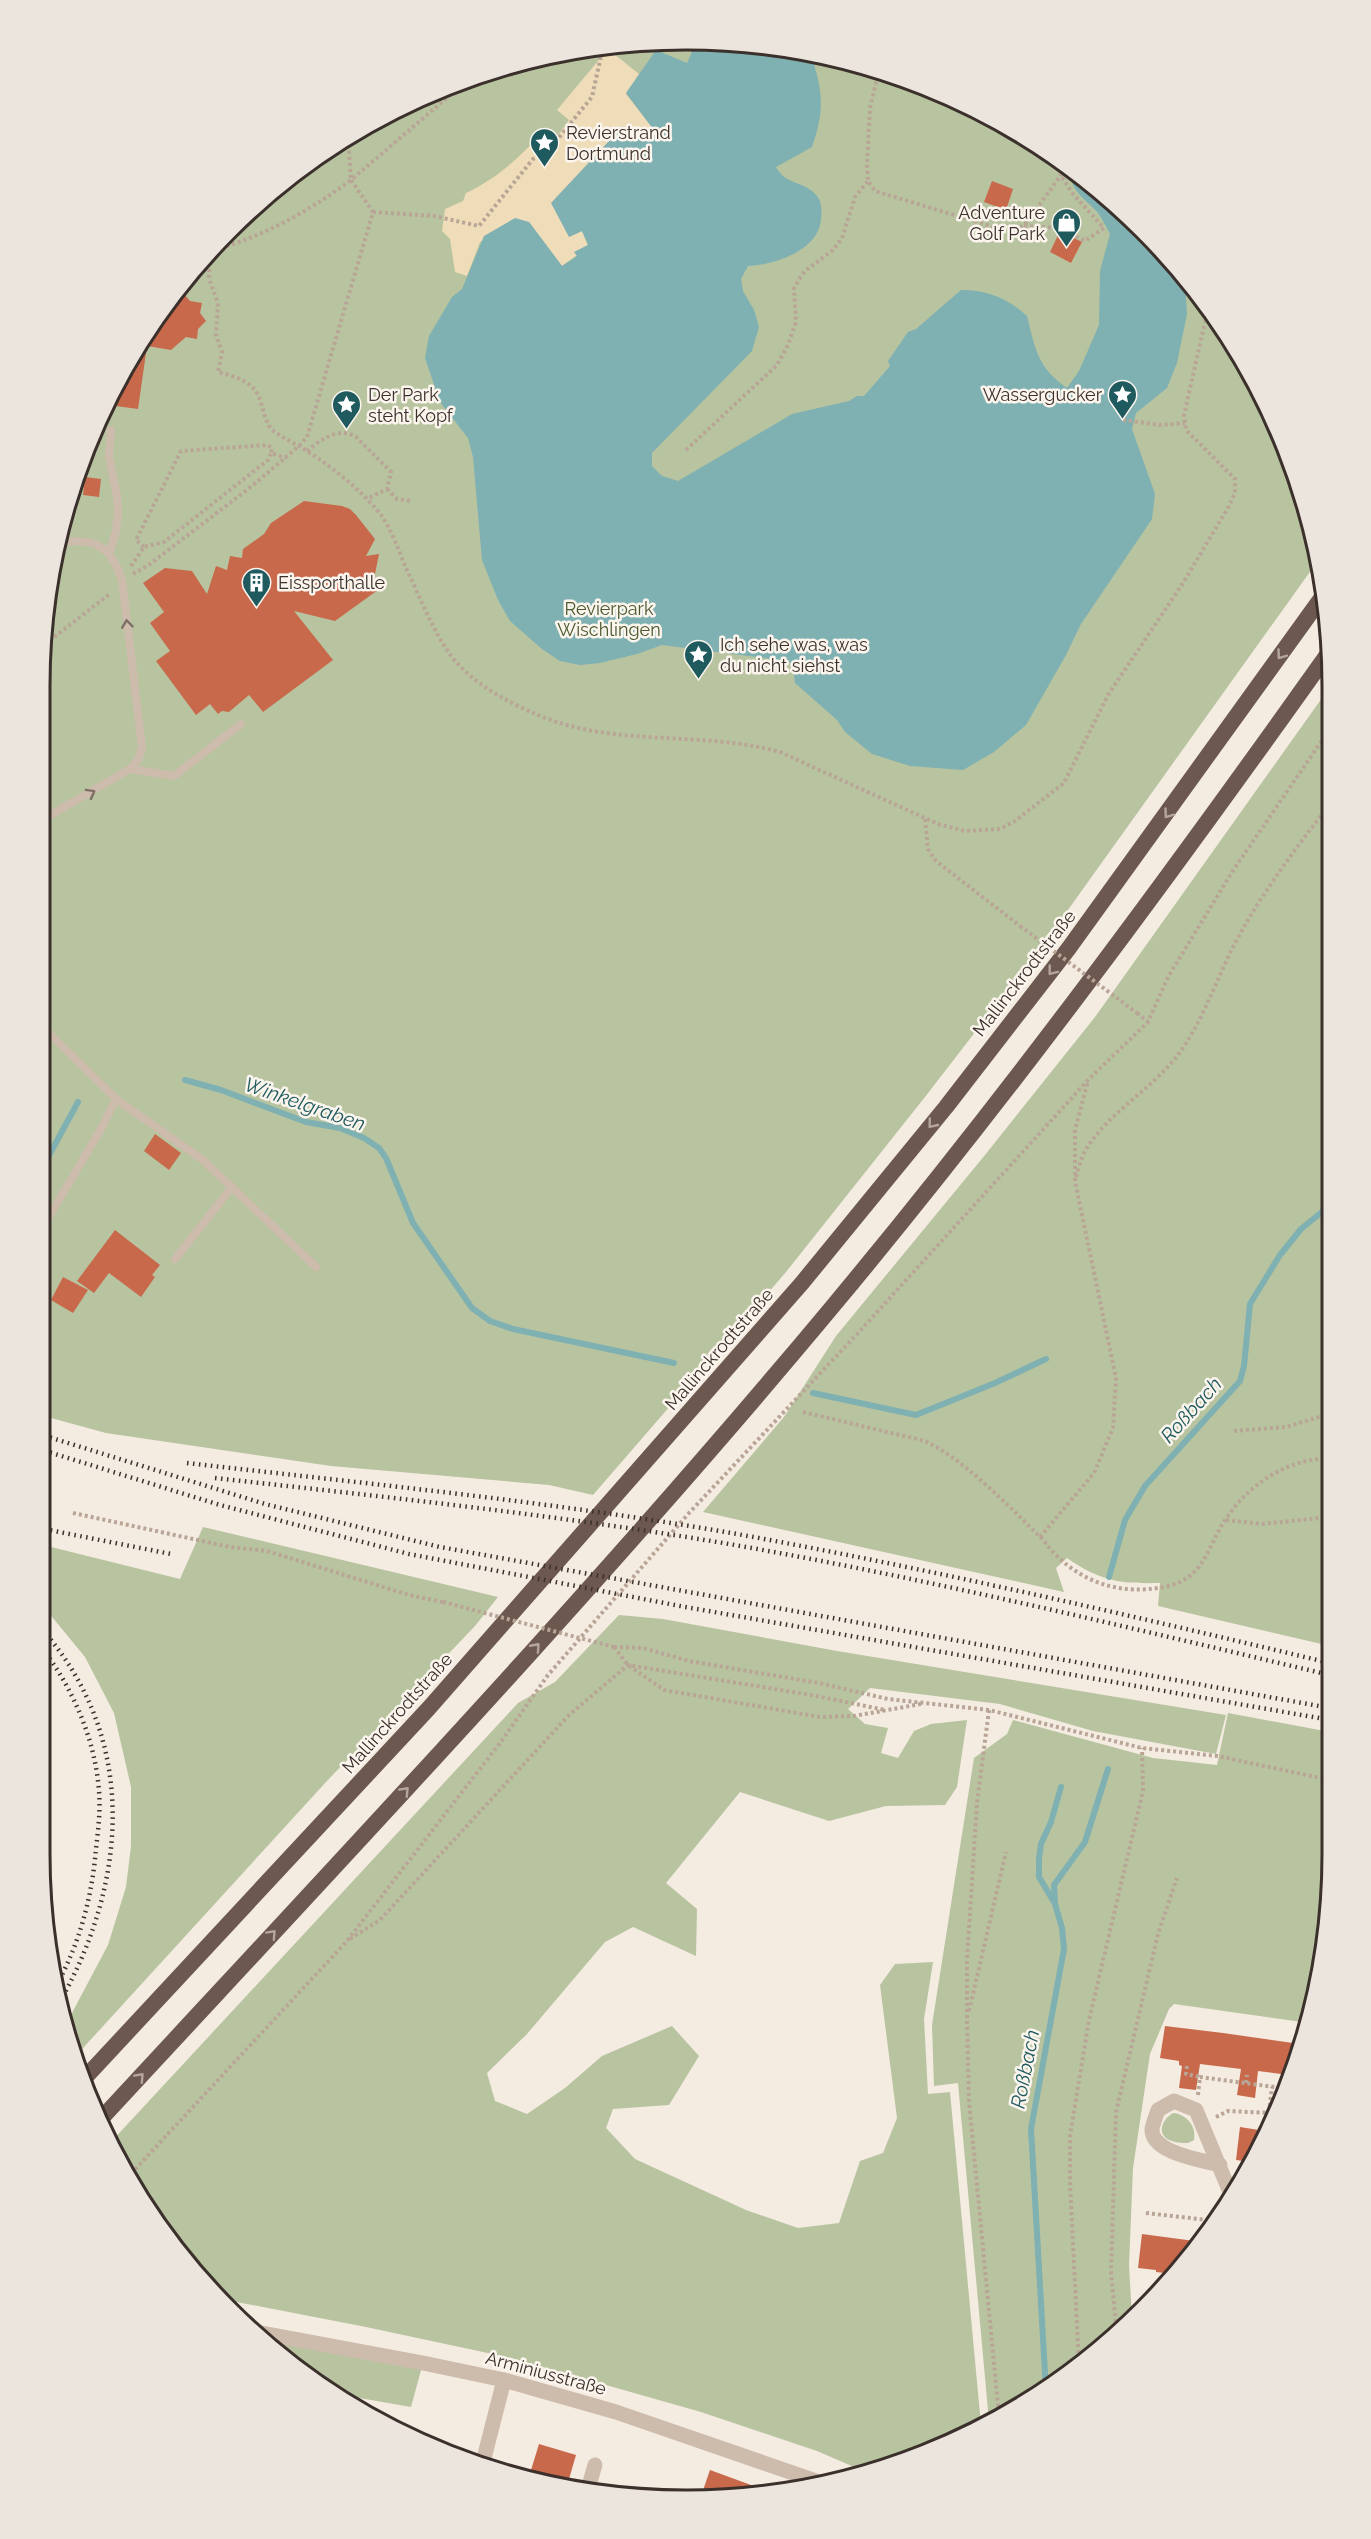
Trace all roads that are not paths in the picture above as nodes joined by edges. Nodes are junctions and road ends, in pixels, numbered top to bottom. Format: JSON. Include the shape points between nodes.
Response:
{"nodes":[{"id":1,"x":111,"y":430,"type":"dead end"},
{"id":2,"x":66,"y":542,"type":"edge"},
{"id":3,"x":109,"y":554,"type":"junction"},
{"id":4,"x":1316,"y":605,"type":"edge"},
{"id":5,"x":1321,"y":663,"type":"edge"},
{"id":6,"x":241,"y":724,"type":"dead end"},
{"id":7,"x":130,"y":769,"type":"junction"},
{"id":8,"x":50,"y":815,"type":"edge"},
{"id":9,"x":50,"y":1034,"type":"edge"},
{"id":10,"x":116,"y":1099,"type":"junction"},
{"id":11,"x":232,"y":1187,"type":"junction"},
{"id":12,"x":50,"y":1215,"type":"edge"},
{"id":13,"x":175,"y":1259,"type":"dead end"},
{"id":14,"x":316,"y":1267,"type":"dead end"},
{"id":15,"x":89,"y":2074,"type":"edge"},
{"id":16,"x":106,"y":2114,"type":"edge"},
{"id":17,"x":1220,"y":2165,"type":"junction"},
{"id":18,"x":1228,"y":2185,"type":"edge"},
{"id":19,"x":269,"y":2334,"type":"edge"},
{"id":20,"x":504,"y":2380,"type":"junction"},
{"id":21,"x":484,"y":2457,"type":"edge"},
{"id":22,"x":595,"y":2465,"type":"dead end"},
{"id":23,"x":806,"y":2478,"type":"edge"},
{"id":24,"x":590,"y":2482,"type":"edge"}],
"edges":[{"from":1,"to":3,"type":"lane","via":[[109,457],[118,512]]},
{"from":2,"to":3,"type":"lane","via":[[84,540]]},
{"from":7,"to":3,"type":"lane","one_way":true,"via":[[139,759],[141,740],[122,580]]},
{"from":4,"to":15,"type":"highway","name":"Mallinckrodtstraße","one_way":true,"via":[[1069,948],[802,1283],[429,1708]]},
{"from":16,"to":5,"type":"highway","one_way":true,"via":[[491,1697],[826,1315],[1097,974]]},
{"from":6,"to":7,"type":"lane","via":[[174,776]]},
{"from":8,"to":7,"type":"lane","one_way":true},
{"from":9,"to":10,"type":"lane"},
{"from":10,"to":11,"type":"lane","via":[[203,1160]]},
{"from":10,"to":12,"type":"lane"},
{"from":11,"to":13,"type":"lane"},
{"from":11,"to":14,"type":"lane"},
{"from":17,"to":17,"type":"street","via":[[1196,2110],[1174,2101],[1158,2110],[1152,2130],[1155,2142],[1165,2149]]},
{"from":17,"to":18,"type":"street"},
{"from":19,"to":20,"type":"street","name":"Arminiusstraße"},
{"from":20,"to":21,"type":"street"},
{"from":20,"to":23,"type":"street","name":"Arminiusstraße","via":[[616,2412]]},
{"from":22,"to":24,"type":"street"}]}
